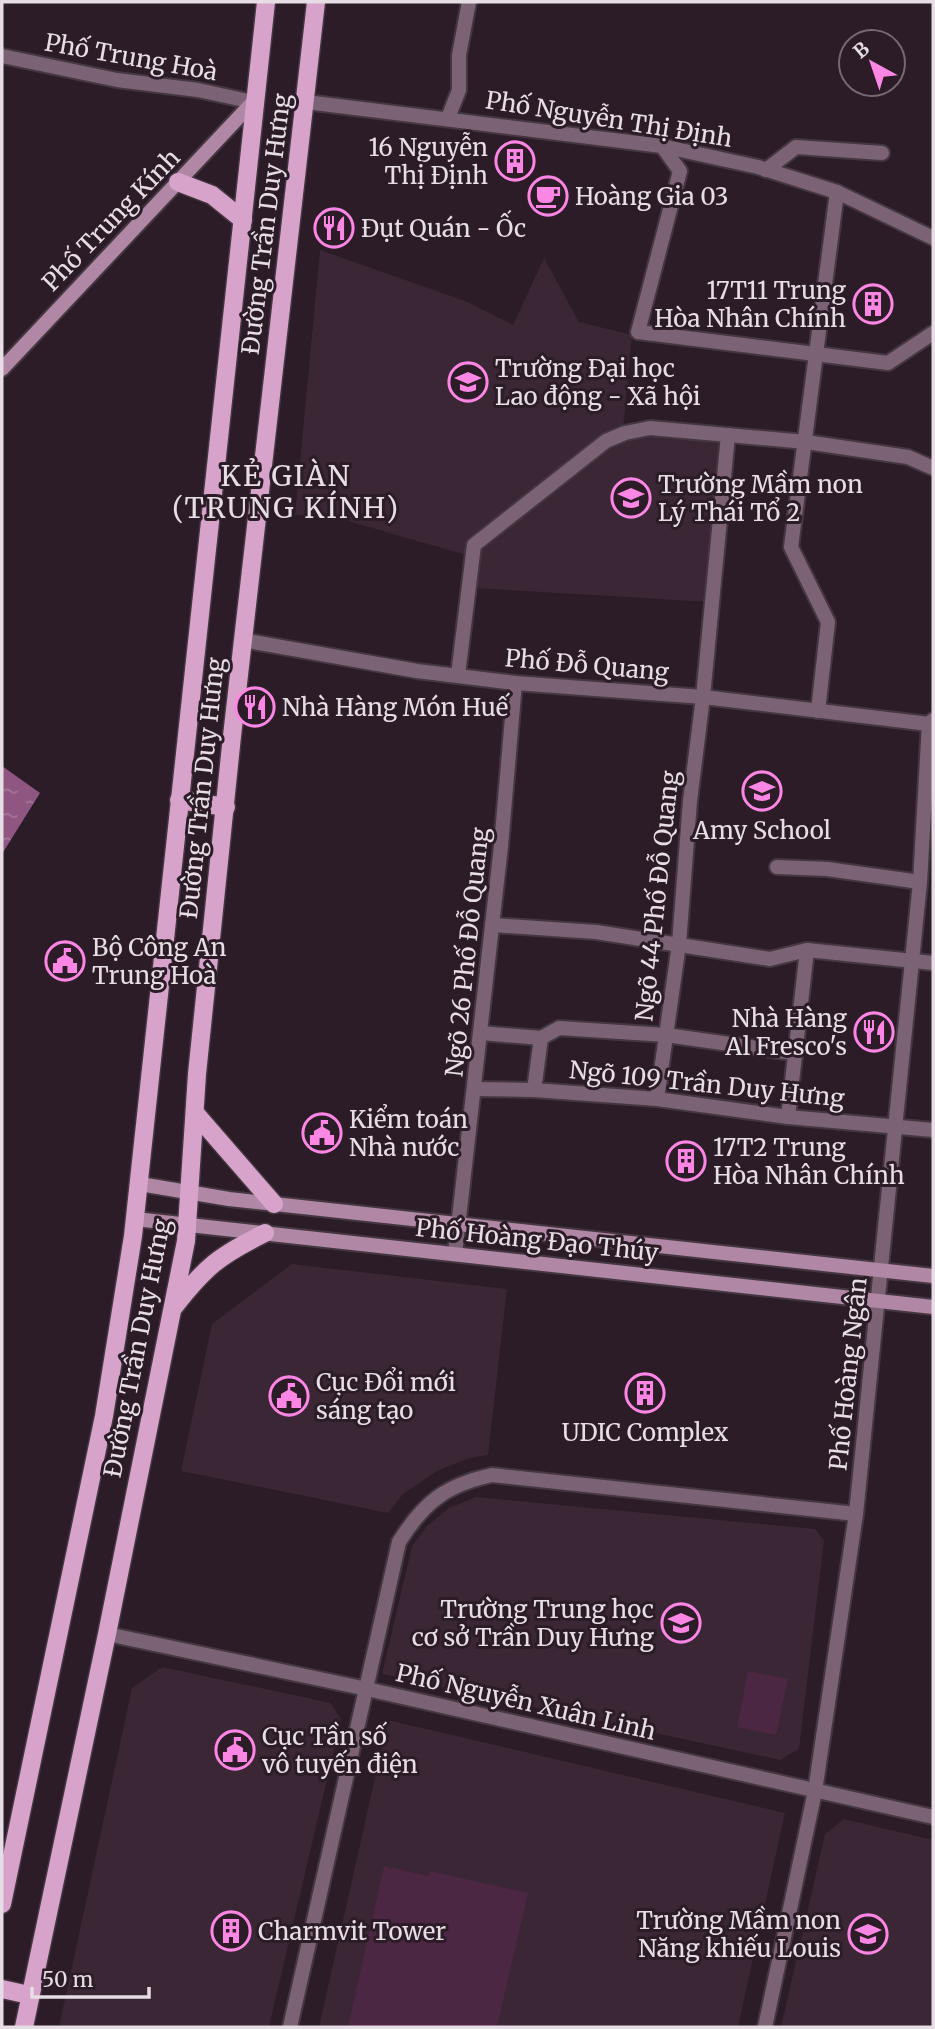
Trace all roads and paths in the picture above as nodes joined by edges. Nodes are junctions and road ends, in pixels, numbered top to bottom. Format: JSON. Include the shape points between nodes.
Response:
{"nodes":[{"id":1,"x":468,"y":2,"type":"edge"},
{"id":2,"x":267,"y":5,"type":"edge"},
{"id":3,"x":313,"y":7,"type":"edge"},
{"id":4,"x":2,"y":57,"type":"edge"},
{"id":5,"x":253,"y":102,"type":"junction"},
{"id":6,"x":306,"y":102,"type":"junction"},
{"id":7,"x":447,"y":118,"type":"junction"},
{"id":8,"x":662,"y":146,"type":"junction"},
{"id":9,"x":882,"y":153,"type":"dead end"},
{"id":10,"x":766,"y":170,"type":"junction"},
{"id":11,"x":178,"y":182,"type":"junction"},
{"id":12,"x":837,"y":192,"type":"junction"},
{"id":13,"x":243,"y":220,"type":"junction"},
{"id":14,"x":933,"y":238,"type":"edge"},
{"id":15,"x":932,"y":338,"type":"edge"},
{"id":16,"x":818,"y":353,"type":"junction"},
{"id":17,"x":2,"y":369,"type":"edge"},
{"id":18,"x":728,"y":435,"type":"junction"},
{"id":19,"x":806,"y":442,"type":"junction"},
{"id":20,"x":933,"y":468,"type":"edge"},
{"id":21,"x":242,"y":640,"type":"junction"},
{"id":22,"x":458,"y":675,"type":"junction"},
{"id":23,"x":515,"y":683,"type":"junction"},
{"id":24,"x":703,"y":697,"type":"junction"},
{"id":25,"x":818,"y":712,"type":"junction"},
{"id":26,"x":931,"y":722,"type":"edge"},
{"id":27,"x":179,"y":800,"type":"junction"},
{"id":28,"x":226,"y":807,"type":"junction"},
{"id":29,"x":777,"y":867,"type":"dead end"},
{"id":30,"x":920,"y":882,"type":"junction"},
{"id":31,"x":492,"y":925,"type":"junction"},
{"id":32,"x":679,"y":944,"type":"junction"},
{"id":33,"x":807,"y":950,"type":"junction"},
{"id":34,"x":912,"y":960,"type":"junction"},
{"id":35,"x":933,"y":963,"type":"edge"},
{"id":36,"x":481,"y":1033,"type":"junction"},
{"id":37,"x":666,"y":1035,"type":"junction"},
{"id":38,"x":541,"y":1038,"type":"junction"},
{"id":39,"x":793,"y":1053,"type":"junction"},
{"id":40,"x":475,"y":1089,"type":"junction"},
{"id":41,"x":534,"y":1090,"type":"junction"},
{"id":42,"x":657,"y":1099,"type":"junction"},
{"id":43,"x":195,"y":1113,"type":"junction"},
{"id":44,"x":788,"y":1117,"type":"junction"},
{"id":45,"x":895,"y":1125,"type":"junction"},
{"id":46,"x":933,"y":1130,"type":"edge"},
{"id":47,"x":140,"y":1184,"type":"junction"},
{"id":48,"x":190,"y":1192,"type":"junction"},
{"id":49,"x":274,"y":1204,"type":"junction"},
{"id":50,"x":135,"y":1219,"type":"junction"},
{"id":51,"x":459,"y":1225,"type":"junction"},
{"id":52,"x":187,"y":1226,"type":"junction"},
{"id":53,"x":265,"y":1233,"type":"junction"},
{"id":54,"x":455,"y":1254,"type":"junction"},
{"id":55,"x":881,"y":1271,"type":"junction"},
{"id":56,"x":933,"y":1276,"type":"edge"},
{"id":57,"x":878,"y":1301,"type":"junction"},
{"id":58,"x":933,"y":1307,"type":"edge"},
{"id":59,"x":170,"y":1312,"type":"junction"},
{"id":60,"x":856,"y":1514,"type":"junction"},
{"id":61,"x":107,"y":1634,"type":"junction"},
{"id":62,"x":367,"y":1689,"type":"junction"},
{"id":63,"x":816,"y":1791,"type":"junction"},
{"id":64,"x":933,"y":1817,"type":"edge"},
{"id":65,"x":2,"y":1904,"type":"edge"},
{"id":66,"x":2,"y":1989,"type":"edge"},
{"id":67,"x":29,"y":1995,"type":"junction"},
{"id":68,"x":24,"y":2027,"type":"edge"},
{"id":69,"x":290,"y":2027,"type":"edge"},
{"id":70,"x":765,"y":2027,"type":"edge"}],
"edges":[{"from":1,"to":7,"type":"street","via":[[459,55],[459,90]]},
{"from":2,"to":5,"type":"main road","name":"Đường Trần Duy Hưng"},
{"from":3,"to":6,"type":"main road","name":"Đường Trần Duy Hưng"},
{"from":4,"to":5,"type":"street","name":"Phố Trung Hoà"},
{"from":5,"to":11,"type":"main road","name":"Phố Trung Kính"},
{"from":5,"to":13,"type":"main road","name":"Đường Trần Duy Hưng"},
{"from":6,"to":7,"type":"street","name":"Phố Nguyễn Thị Định"},
{"from":6,"to":21,"type":"main road","name":"Đường Trần Duy Hưng"},
{"from":7,"to":8,"type":"street","name":"Phố Nguyễn Thị Định"},
{"from":8,"to":10,"type":"street","name":"Phố Nguyễn Thị Định"},
{"from":8,"to":16,"type":"street","via":[[680,171],[638,332]]},
{"from":9,"to":10,"type":"street","via":[[796,147]]},
{"from":10,"to":12,"type":"street","name":"Phố Nguyễn Thị Định"},
{"from":11,"to":13,"type":"main road","via":[[212,195]]},
{"from":11,"to":17,"type":"main road","name":"Phố Trung Kính"},
{"from":12,"to":14,"type":"street","name":"Phố Nguyễn Thị Định"},
{"from":12,"to":16,"type":"street"},
{"from":13,"to":27,"type":"main road","name":"Đường Trần Duy Hưng"},
{"from":15,"to":16,"type":"street","via":[[888,363]]},
{"from":16,"to":19,"type":"street"},
{"from":18,"to":19,"type":"street"},
{"from":18,"to":22,"type":"street","via":[[650,428],[625,433],[606,442],[474,545]]},
{"from":18,"to":24,"type":"street","name":"Ngõ 44 Phố Đỗ Quang"},
{"from":19,"to":20,"type":"street","via":[[908,457]]},
{"from":19,"to":25,"type":"street","via":[[791,547],[828,622]]},
{"from":21,"to":22,"type":"street","name":"Phố Đỗ Quang"},
{"from":21,"to":28,"type":"main road","name":"Đường Trần Duy Hưng"},
{"from":22,"to":23,"type":"street","name":"Phố Đỗ Quang"},
{"from":23,"to":24,"type":"street","name":"Phố Đỗ Quang"},
{"from":23,"to":31,"type":"street","name":"Ngõ 26 Phố Đỗ Quang"},
{"from":24,"to":25,"type":"street","name":"Phố Đỗ Quang"},
{"from":24,"to":32,"type":"street","name":"Ngõ 44 Phố Đỗ Quang"},
{"from":25,"to":26,"type":"street","name":"Phố Đỗ Quang"},
{"from":26,"to":30,"type":"street","name":"Phố Hoàng Ngân"},
{"from":27,"to":28,"type":"main road"},
{"from":27,"to":47,"type":"main road","name":"Đường Trần Duy Hưng"},
{"from":28,"to":43,"type":"main road","name":"Đường Trần Duy Hưng"},
{"from":29,"to":30,"type":"street"},
{"from":30,"to":34,"type":"street","name":"Phố Hoàng Ngân"},
{"from":31,"to":32,"type":"street","via":[[596,932]]},
{"from":31,"to":36,"type":"street","name":"Ngõ 26 Phố Đỗ Quang"},
{"from":32,"to":33,"type":"street","via":[[769,959]]},
{"from":32,"to":37,"type":"street","name":"Ngõ 44 Phố Đỗ Quang"},
{"from":33,"to":34,"type":"street"},
{"from":33,"to":39,"type":"street"},
{"from":34,"to":35,"type":"street"},
{"from":34,"to":45,"type":"street","name":"Phố Hoàng Ngân"},
{"from":36,"to":38,"type":"street"},
{"from":36,"to":40,"type":"street","name":"Ngõ 26 Phố Đỗ Quang"},
{"from":37,"to":38,"type":"street","via":[[559,1028]]},
{"from":37,"to":39,"type":"street"},
{"from":37,"to":42,"type":"street","name":"Ngõ 44 Phố Đỗ Quang"},
{"from":38,"to":41,"type":"street"},
{"from":39,"to":44,"type":"street"},
{"from":40,"to":41,"type":"street","name":"Ngõ 109 Trần Duy Hưng"},
{"from":40,"to":51,"type":"street","name":"Ngõ 26 Phố Đỗ Quang"},
{"from":41,"to":42,"type":"street","name":"Ngõ 109 Trần Duy Hưng"},
{"from":42,"to":44,"type":"street","name":"Ngõ 109 Trần Duy Hưng"},
{"from":43,"to":48,"type":"main road","name":"Đường Trần Duy Hưng"},
{"from":43,"to":49,"type":"main road"},
{"from":44,"to":45,"type":"street","name":"Ngõ 109 Trần Duy Hưng"},
{"from":45,"to":46,"type":"street","name":"Ngõ 109 Trần Duy Hưng"},
{"from":45,"to":55,"type":"street","name":"Phố Hoàng Ngân"},
{"from":47,"to":48,"type":"main road","name":"Phố Hoàng Đạo Thúy"},
{"from":47,"to":50,"type":"main road","name":"Đường Trần Duy Hưng"},
{"from":48,"to":49,"type":"main road","name":"Phố Hoàng Đạo Thúy"},
{"from":48,"to":52,"type":"main road","name":"Đường Trần Duy Hưng"},
{"from":49,"to":51,"type":"main road","name":"Phố Hoàng Đạo Thúy"},
{"from":50,"to":52,"type":"main road","name":"Phố Hoàng Đạo Thúy"},
{"from":50,"to":65,"type":"main road","name":"Đường Trần Duy Hưng","via":[[102,1429]]},
{"from":51,"to":54,"type":"street","name":"Ngõ 26 Phố Đỗ Quang"},
{"from":51,"to":55,"type":"main road","name":"Phố Hoàng Đạo Thúy"},
{"from":52,"to":53,"type":"main road","name":"Phố Hoàng Đạo Thúy"},
{"from":52,"to":59,"type":"main road","name":"Đường Trần Duy Hưng"},
{"from":53,"to":54,"type":"main road","name":"Phố Hoàng Đạo Thúy"},
{"from":53,"to":59,"type":"main road","via":[[225,1252],[203,1270]]},
{"from":54,"to":57,"type":"main road","name":"Phố Hoàng Đạo Thúy"},
{"from":55,"to":56,"type":"main road","name":"Phố Hoàng Đạo Thúy"},
{"from":55,"to":57,"type":"street","name":"Phố Hoàng Ngân"},
{"from":57,"to":58,"type":"main road","name":"Phố Hoàng Đạo Thúy"},
{"from":57,"to":60,"type":"street","name":"Phố Hoàng Ngân"},
{"from":59,"to":61,"type":"main road","name":"Đường Trần Duy Hưng"},
{"from":60,"to":62,"type":"street","via":[[492,1475],[468,1480],[442,1492],[417,1513],[399,1542]]},
{"from":60,"to":63,"type":"street","name":"Phố Hoàng Ngân"},
{"from":61,"to":62,"type":"street","name":"Phố Nguyễn Xuân Linh"},
{"from":61,"to":67,"type":"main road","name":"Đường Trần Duy Hưng"},
{"from":62,"to":63,"type":"street","name":"Phố Nguyễn Xuân Linh"},
{"from":62,"to":69,"type":"street"},
{"from":63,"to":64,"type":"street","name":"Phố Nguyễn Xuân Linh"},
{"from":63,"to":70,"type":"street","name":"Phố Hoàng Ngân"},
{"from":66,"to":67,"type":"main road"},
{"from":67,"to":68,"type":"main road","name":"Đường Trần Duy Hưng"}]}
